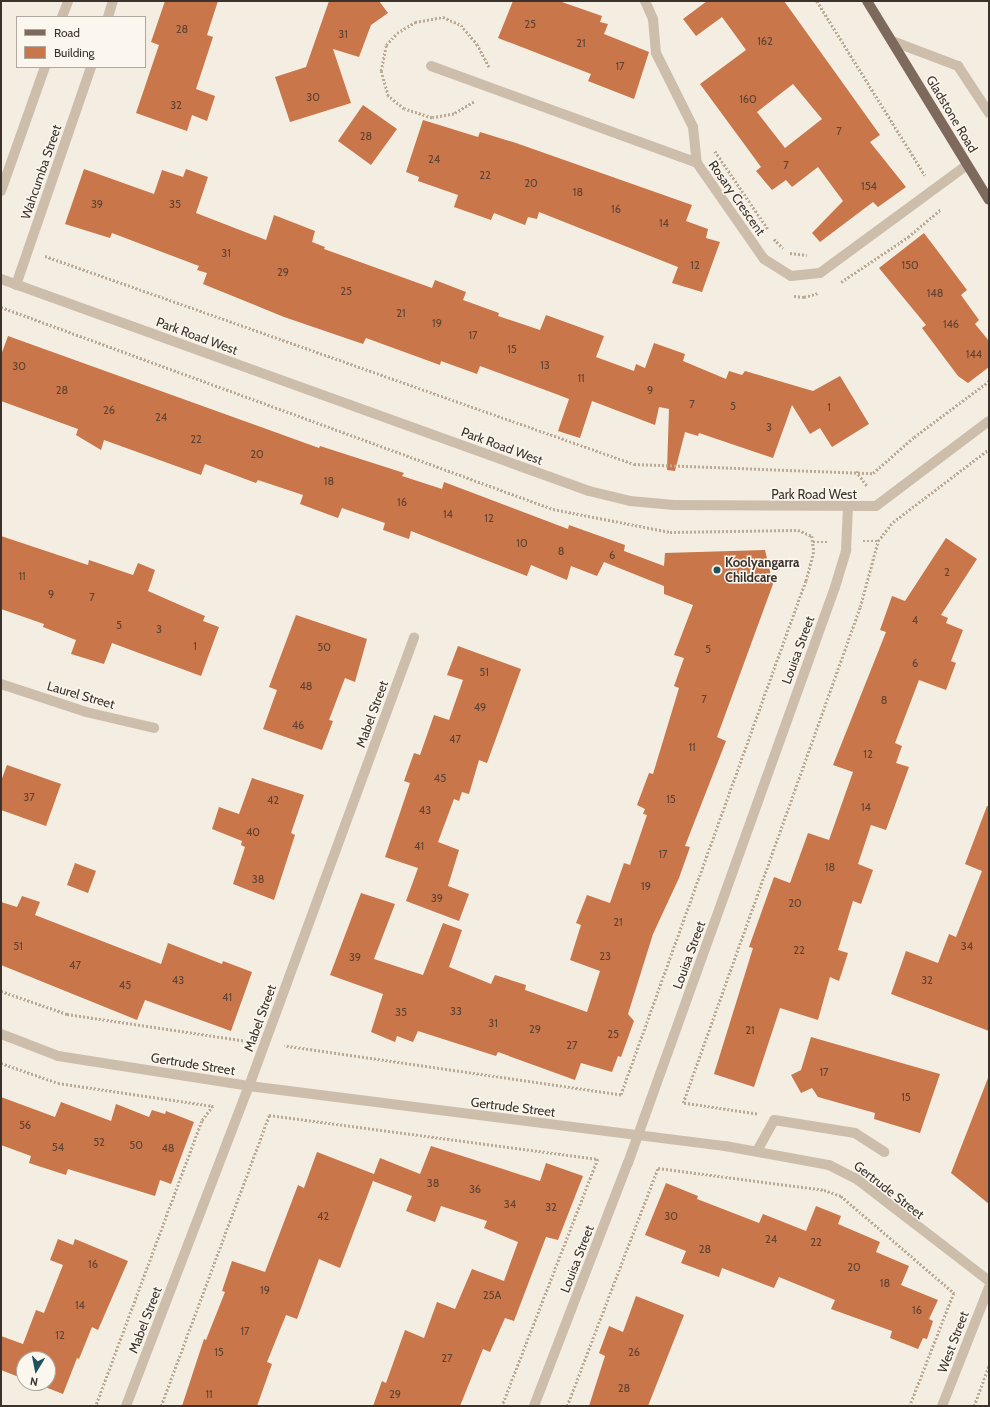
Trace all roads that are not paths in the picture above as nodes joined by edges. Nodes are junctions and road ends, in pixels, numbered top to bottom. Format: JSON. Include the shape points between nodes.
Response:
{"nodes":[{"id":1,"x":68,"y":1,"type":"edge"},
{"id":2,"x":113,"y":1,"type":"edge"},
{"id":3,"x":645,"y":1,"type":"edge"},
{"id":4,"x":867,"y":1,"type":"edge"},
{"id":5,"x":62,"y":16,"type":"edge"},
{"id":6,"x":108,"y":16,"type":"edge"},
{"id":7,"x":892,"y":41,"type":"junction"},
{"id":8,"x":431,"y":66,"type":"dead end"},
{"id":9,"x":45,"y":68,"type":"edge"},
{"id":10,"x":91,"y":68,"type":"edge"},
{"id":11,"x":989,"y":113,"type":"edge"},
{"id":12,"x":697,"y":163,"type":"junction"},
{"id":13,"x":967,"y":165,"type":"junction"},
{"id":14,"x":1,"y":191,"type":"edge"},
{"id":15,"x":989,"y":200,"type":"edge"},
{"id":16,"x":1,"y":279,"type":"edge"},
{"id":17,"x":16,"y":285,"type":"junction"},
{"id":18,"x":989,"y":421,"type":"edge"},
{"id":19,"x":848,"y":508,"type":"junction"},
{"id":20,"x":414,"y":637,"type":"dead end"},
{"id":21,"x":1,"y":684,"type":"edge"},
{"id":22,"x":154,"y":728,"type":"dead end"},
{"id":23,"x":1,"y":1034,"type":"edge"},
{"id":24,"x":249,"y":1086,"type":"junction"},
{"id":25,"x":638,"y":1136,"type":"junction"},
{"id":26,"x":757,"y":1151,"type":"junction"},
{"id":27,"x":884,"y":1152,"type":"dead end"},
{"id":28,"x":989,"y":1281,"type":"edge"},
{"id":29,"x":989,"y":1287,"type":"edge"},
{"id":30,"x":126,"y":1406,"type":"edge"},
{"id":31,"x":534,"y":1406,"type":"edge"},
{"id":32,"x":942,"y":1406,"type":"edge"}],
"edges":[{"from":1,"to":5,"type":"street"},
{"from":2,"to":6,"type":"street"},
{"from":3,"to":12,"type":"street","via":[[653,19],[656,53],[693,127]]},
{"from":4,"to":7,"type":"main road","name":"Gladstone Road"},
{"from":7,"to":11,"type":"street","name":"Gladstone Road","via":[[958,66]]},
{"from":7,"to":13,"type":"main road","name":"Gladstone Road"},
{"from":8,"to":12,"type":"street","name":"Rosary Crescent"},
{"from":9,"to":14,"type":"street"},
{"from":10,"to":17,"type":"street","name":"Wahcumba Street"},
{"from":12,"to":13,"type":"street","name":"Rosary Crescent","via":[[764,259],[791,276],[820,273]]},
{"from":13,"to":15,"type":"main road","name":"Gladstone Road"},
{"from":16,"to":17,"type":"street","name":"Park Road West"},
{"from":17,"to":19,"type":"street","name":"Park Road West","via":[[608,497],[674,505]]},
{"from":18,"to":19,"type":"street","name":"Park Road West","via":[[885,502],[876,506]]},
{"from":19,"to":25,"type":"street","name":"Louisa Street","via":[[846,550],[835,587]]},
{"from":20,"to":24,"type":"street","name":"Mabel Street"},
{"from":21,"to":22,"type":"street","name":"Laurel Street","via":[[86,712]]},
{"from":23,"to":24,"type":"street","name":"Gertrude Street","via":[[58,1056]]},
{"from":24,"to":25,"type":"street","name":"Gertrude Street"},
{"from":24,"to":30,"type":"street","name":"Mabel Street"},
{"from":25,"to":26,"type":"street","name":"Gertrude Street"},
{"from":25,"to":31,"type":"street","name":"Louisa Street"},
{"from":26,"to":27,"type":"street","via":[[774,1120],[855,1133]]},
{"from":26,"to":28,"type":"street","name":"Gertrude Street","via":[[829,1165],[850,1174]]},
{"from":29,"to":32,"type":"street","name":"West Street"}]}
